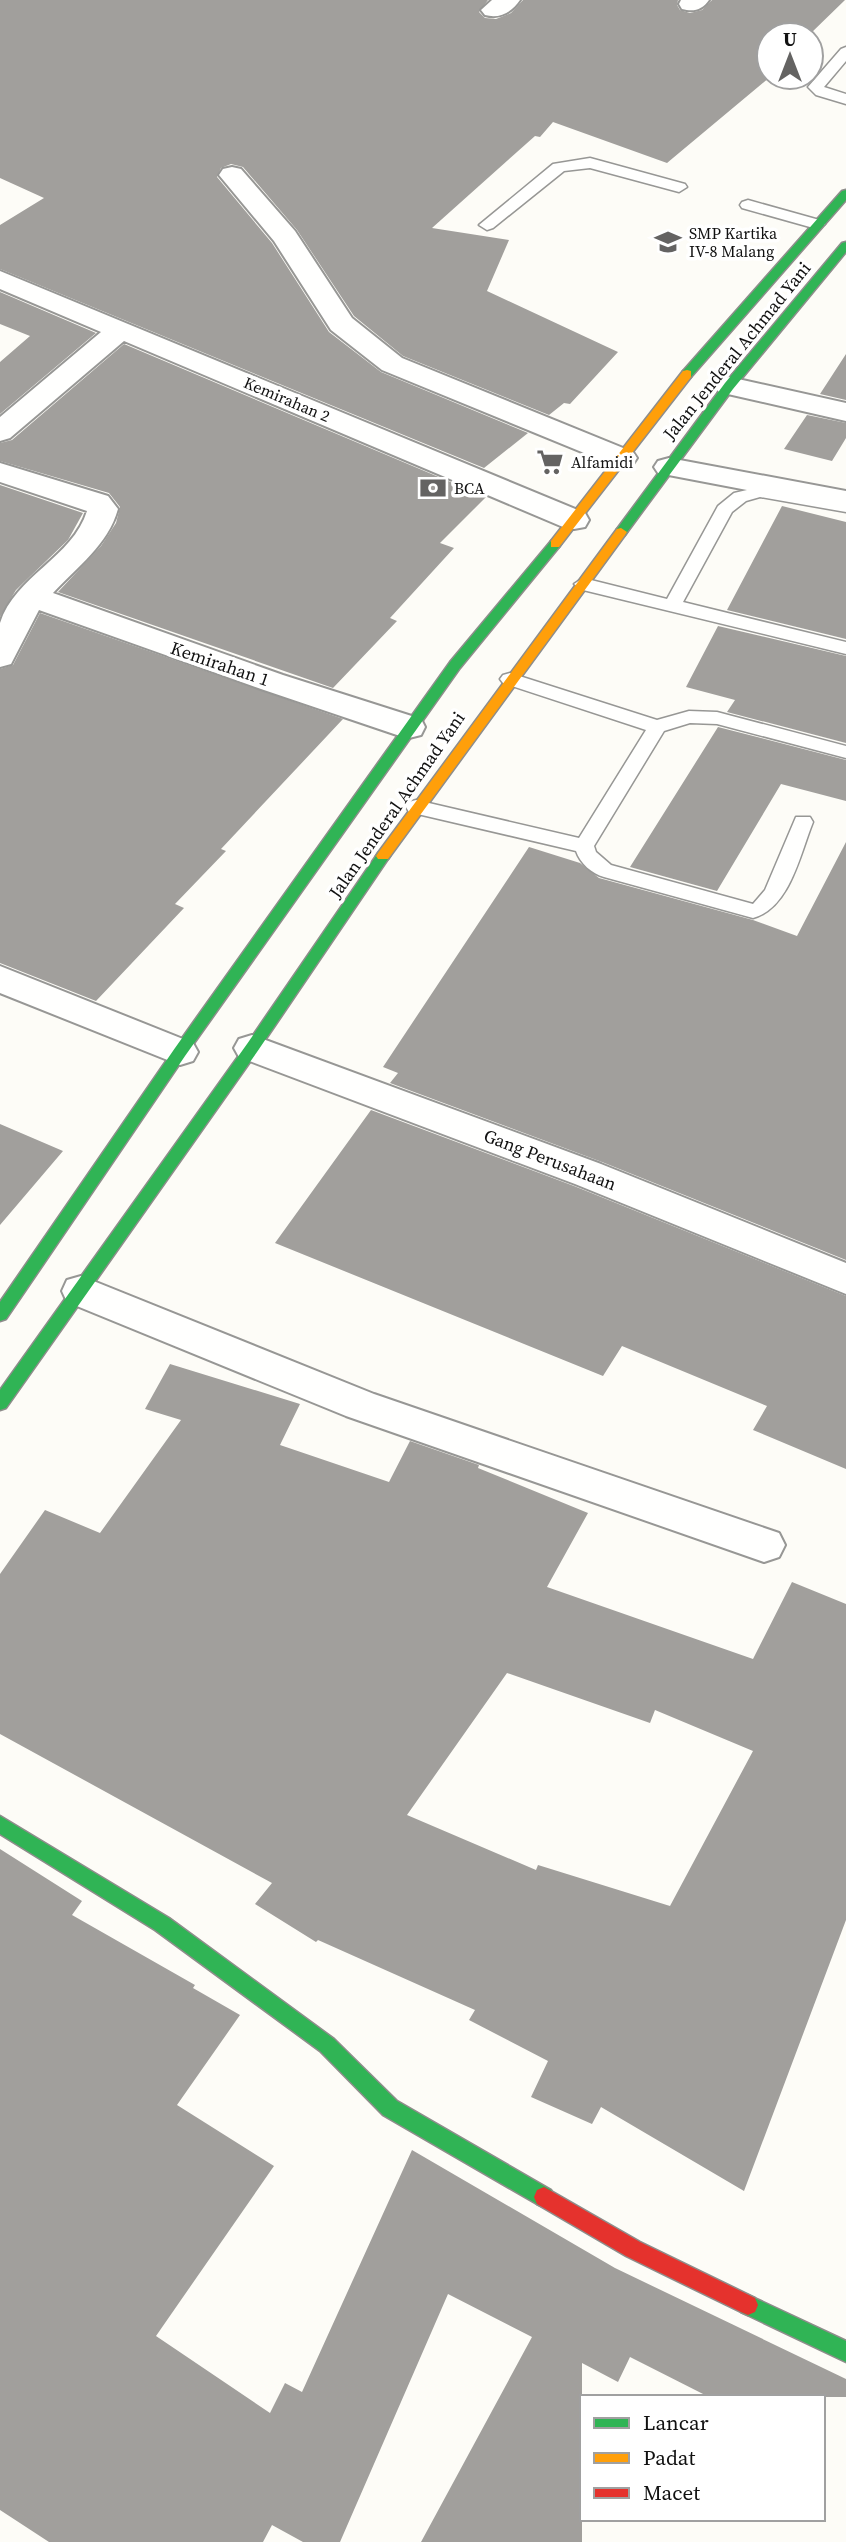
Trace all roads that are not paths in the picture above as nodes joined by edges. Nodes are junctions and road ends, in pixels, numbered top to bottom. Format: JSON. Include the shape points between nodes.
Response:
{"nodes":[{"id":1,"x":846,"y":52,"type":"edge"},
{"id":2,"x":841,"y":97,"type":"edge"},
{"id":3,"x":232,"y":175,"type":"dead end"},
{"id":4,"x":679,"y":187,"type":"dead end"},
{"id":5,"x":846,"y":193,"type":"edge"},
{"id":6,"x":751,"y":206,"type":"dead end"},
{"id":7,"x":817,"y":224,"type":"junction"},
{"id":8,"x":487,"y":225,"type":"dead end"},
{"id":9,"x":844,"y":252,"type":"edge"},
{"id":10,"x":0,"y":279,"type":"edge"},
{"id":11,"x":121,"y":329,"type":"junction"},
{"id":12,"x":729,"y":386,"type":"junction"},
{"id":13,"x":846,"y":412,"type":"edge"},
{"id":14,"x":0,"y":432,"type":"edge"},
{"id":15,"x":622,"y":458,"type":"junction"},
{"id":16,"x":669,"y":467,"type":"junction"},
{"id":17,"x":0,"y":472,"type":"edge"},
{"id":18,"x":846,"y":500,"type":"edge"},
{"id":19,"x":846,"y":507,"type":"edge"},
{"id":20,"x":574,"y":520,"type":"junction"},
{"id":21,"x":583,"y":584,"type":"junction"},
{"id":22,"x":33,"y":597,"type":"junction"},
{"id":23,"x":672,"y":606,"type":"junction"},
{"id":24,"x":846,"y":648,"type":"edge"},
{"id":25,"x":0,"y":657,"type":"edge"},
{"id":26,"x":455,"y":665,"type":"junction"},
{"id":27,"x":477,"y":670,"type":"dead end"},
{"id":28,"x":504,"y":677,"type":"junction"},
{"id":29,"x":409,"y":727,"type":"junction"},
{"id":30,"x":657,"y":727,"type":"junction"},
{"id":31,"x":846,"y":752,"type":"edge"},
{"id":32,"x":416,"y":807,"type":"junction"},
{"id":33,"x":803,"y":822,"type":"dead end"},
{"id":34,"x":584,"y":846,"type":"junction"},
{"id":35,"x":0,"y":979,"type":"edge"},
{"id":36,"x":252,"y":1048,"type":"junction"},
{"id":37,"x":180,"y":1052,"type":"junction"},
{"id":38,"x":846,"y":1279,"type":"edge"},
{"id":39,"x":81,"y":1291,"type":"junction"},
{"id":40,"x":0,"y":1315,"type":"edge"},
{"id":41,"x":0,"y":1403,"type":"edge"},
{"id":42,"x":764,"y":1545,"type":"dead end"},
{"id":43,"x":0,"y":1825,"type":"edge"},
{"id":44,"x":846,"y":2352,"type":"edge"}],
"edges":[{"from":1,"to":2,"type":"lane","via":[[816,87]]},
{"from":3,"to":15,"type":"street","via":[[285,237],[341,324],[368,347],[392,364]]},
{"from":4,"to":8,"type":"lane","via":[[590,163],[559,167]]},
{"from":5,"to":7,"type":"main road","name":"Jalan Jenderal Achmad Yani"},
{"from":6,"to":7,"type":"lane"},
{"from":7,"to":15,"type":"main road","name":"Jalan Jenderal Achmad Yani","via":[[698,359]]},
{"from":9,"to":12,"type":"main road","name":"Jalan Jenderal Achmad Yani"},
{"from":10,"to":11,"type":"street","name":"Kemirahan 2"},
{"from":11,"to":14,"type":"street"},
{"from":11,"to":20,"type":"street","name":"Kemirahan 2"},
{"from":12,"to":13,"type":"street"},
{"from":12,"to":16,"type":"main road","name":"Jalan Jenderal Achmad Yani"},
{"from":15,"to":20,"type":"main road","name":"Jalan Jenderal Achmad Yani"},
{"from":16,"to":18,"type":"street"},
{"from":16,"to":21,"type":"main road","name":"Jalan Jenderal Achmad Yani"},
{"from":17,"to":22,"type":"street","via":[[103,509],[88,537]]},
{"from":19,"to":23,"type":"lane","via":[[760,492],[730,502]]},
{"from":20,"to":26,"type":"main road","name":"Jalan Jenderal Achmad Yani"},
{"from":21,"to":23,"type":"lane"},
{"from":21,"to":28,"type":"main road","name":"Jalan Jenderal Achmad Yani"},
{"from":22,"to":25,"type":"street"},
{"from":22,"to":29,"type":"street","name":"Kemirahan 1"},
{"from":23,"to":24,"type":"lane"},
{"from":26,"to":27,"type":"main road"},
{"from":26,"to":29,"type":"main road","name":"Jalan Jenderal Achmad Yani"},
{"from":28,"to":30,"type":"lane"},
{"from":28,"to":32,"type":"main road","name":"Jalan Jenderal Achmad Yani"},
{"from":29,"to":37,"type":"main road","name":"Jalan Jenderal Achmad Yani"},
{"from":30,"to":31,"type":"lane","via":[[689,717],[717,718]]},
{"from":30,"to":34,"type":"lane"},
{"from":32,"to":34,"type":"lane"},
{"from":32,"to":36,"type":"main road","name":"Jalan Jenderal Achmad Yani"},
{"from":33,"to":34,"type":"lane","via":[[774,893],[753,911],[604,870]]},
{"from":35,"to":37,"type":"street"},
{"from":36,"to":38,"type":"street","name":"Gang Perusahaan","via":[[588,1174]]},
{"from":36,"to":39,"type":"main road","name":"Jalan Jenderal Achmad Yani"},
{"from":37,"to":40,"type":"main road","name":"Jalan Jenderal Achmad Yani"},
{"from":39,"to":41,"type":"main road","name":"Jalan Jenderal Achmad Yani"},
{"from":39,"to":42,"type":"street","via":[[360,1405]]},
{"from":43,"to":44,"type":"main road","via":[[162,1924],[327,2045],[390,2108],[633,2249]]}]}
